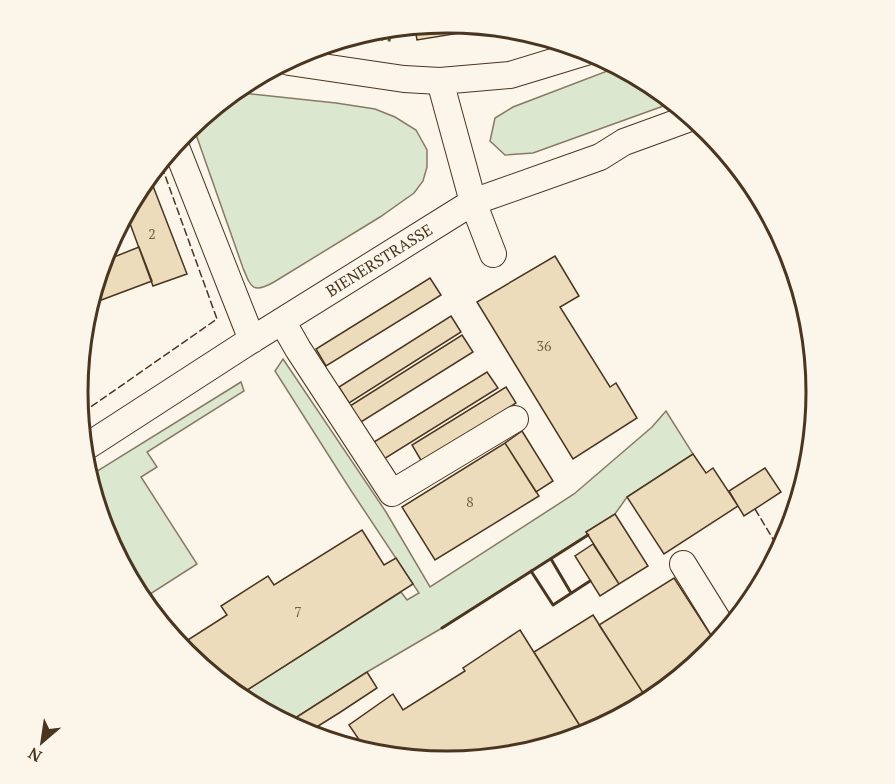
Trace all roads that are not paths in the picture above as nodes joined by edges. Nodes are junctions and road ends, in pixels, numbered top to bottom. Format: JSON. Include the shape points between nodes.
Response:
{"nodes":[{"id":1,"x":573,"y":56,"type":"edge"},
{"id":2,"x":307,"y":62,"type":"edge"},
{"id":3,"x":440,"y":81,"type":"junction"},
{"id":4,"x":682,"y":121,"type":"edge"},
{"id":5,"x":179,"y":154,"type":"edge"},
{"id":6,"x":472,"y":202,"type":"junction"},
{"id":7,"x":493,"y":254,"type":"dead end"},
{"id":8,"x":282,"y":321,"type":"junction"},
{"id":9,"x":252,"y":340,"type":"junction"},
{"id":10,"x":515,"y":418,"type":"dead end"},
{"id":11,"x":93,"y":444,"type":"edge"},
{"id":12,"x":682,"y":564,"type":"dead end"},
{"id":13,"x":721,"y":625,"type":"edge"}],
"edges":[{"from":1,"to":3,"type":"street","via":[[510,75]]},
{"from":2,"to":3,"type":"street","via":[[404,79]]},
{"from":3,"to":6,"type":"street"},
{"from":4,"to":6,"type":"street","name":"BIENERSTRASSE","via":[[624,142],[600,157]]},
{"from":5,"to":9,"type":"street"},
{"from":6,"to":7,"type":"street"},
{"from":6,"to":8,"type":"street","name":"BIENERSTRASSE"},
{"from":8,"to":9,"type":"street","name":"BIENERSTRASSE"},
{"from":8,"to":10,"type":"street","via":[[392,493]]},
{"from":9,"to":11,"type":"street","name":"BIENERSTRASSE"},
{"from":12,"to":13,"type":"street"}]}
